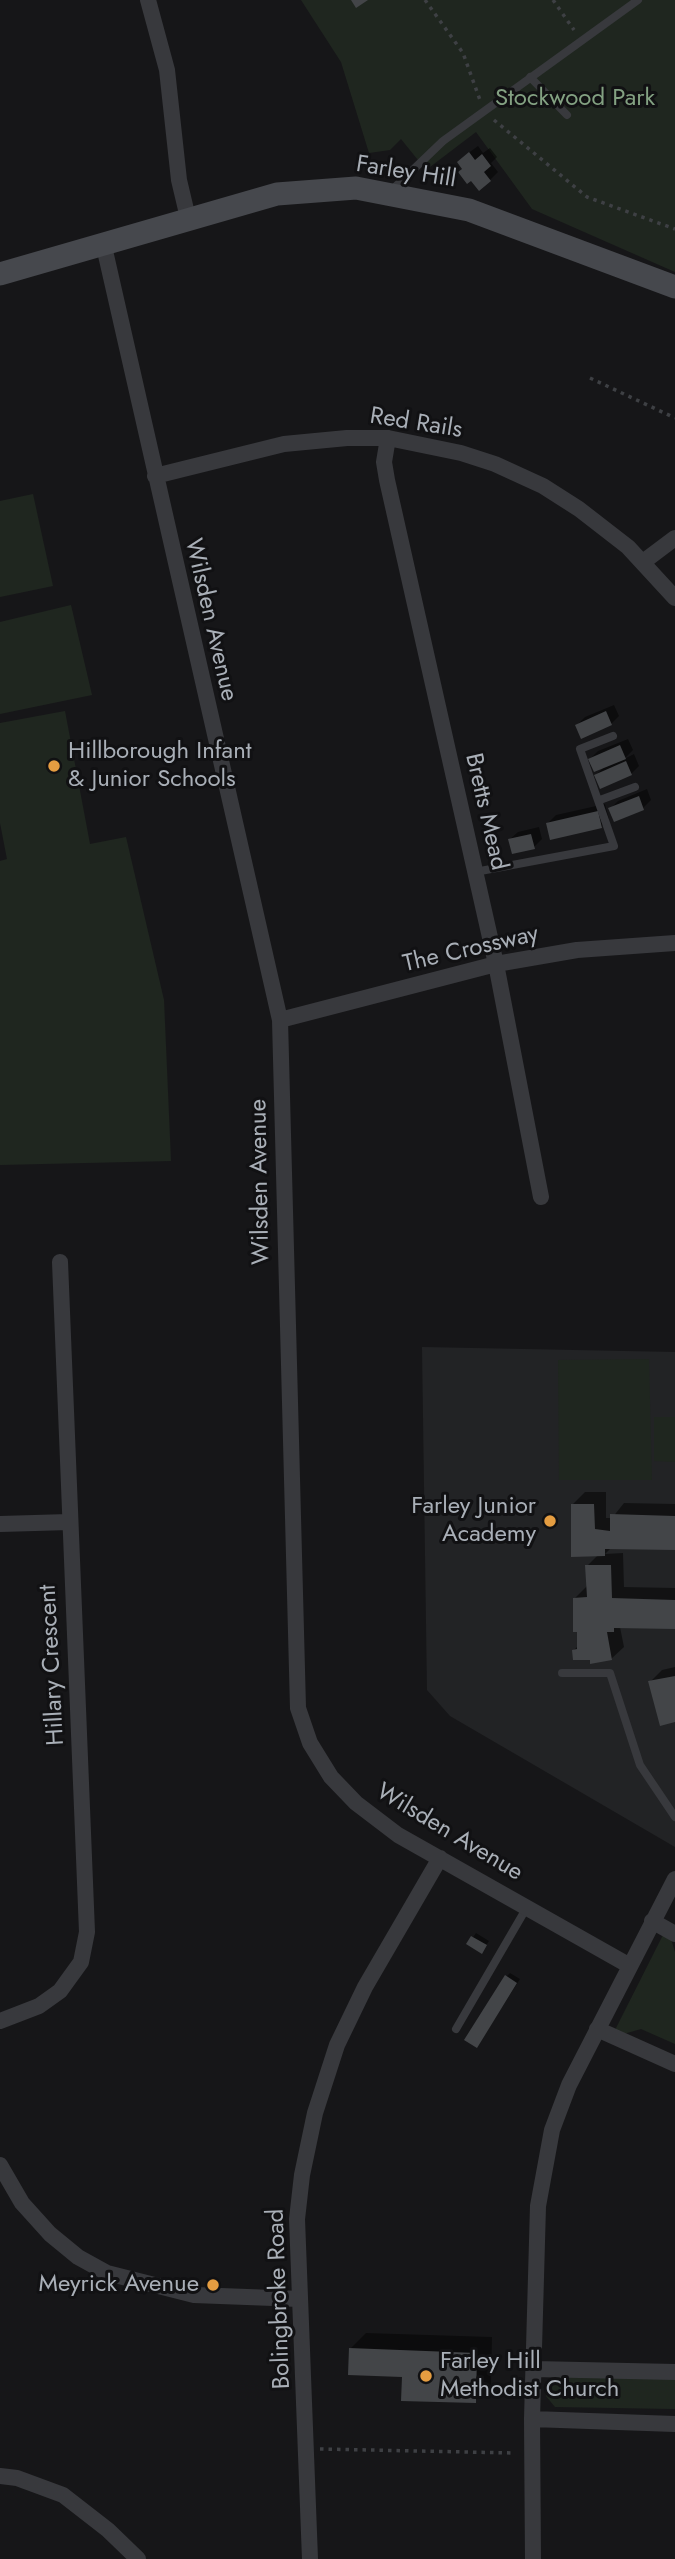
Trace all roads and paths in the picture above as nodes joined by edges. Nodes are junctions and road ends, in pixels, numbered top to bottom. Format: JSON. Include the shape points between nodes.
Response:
{"nodes":[{"id":1,"x":148,"y":0,"type":"edge"},
{"id":2,"x":425,"y":0,"type":"edge"},
{"id":3,"x":553,"y":0,"type":"edge"},
{"id":4,"x":638,"y":0,"type":"edge"},
{"id":5,"x":581,"y":41,"type":"junction"},
{"id":6,"x":530,"y":77,"type":"junction"},
{"id":7,"x":483,"y":111,"type":"junction"},
{"id":8,"x":567,"y":116,"type":"dead end"},
{"id":9,"x":390,"y":192,"type":"junction"},
{"id":10,"x":188,"y":218,"type":"junction"},
{"id":11,"x":675,"y":229,"type":"edge"},
{"id":12,"x":103,"y":242,"type":"junction"},
{"id":13,"x":0,"y":274,"type":"edge"},
{"id":14,"x":675,"y":287,"type":"edge"},
{"id":15,"x":590,"y":379,"type":"dead end"},
{"id":16,"x":675,"y":418,"type":"edge"},
{"id":17,"x":388,"y":438,"type":"junction"},
{"id":18,"x":155,"y":476,"type":"junction"},
{"id":19,"x":675,"y":538,"type":"edge"},
{"id":20,"x":643,"y":562,"type":"junction"},
{"id":21,"x":675,"y":597,"type":"edge"},
{"id":22,"x":613,"y":736,"type":"dead end"},
{"id":23,"x":635,"y":787,"type":"dead end"},
{"id":24,"x":600,"y":800,"type":"junction"},
{"id":25,"x":475,"y":872,"type":"junction"},
{"id":26,"x":675,"y":943,"type":"edge"},
{"id":27,"x":496,"y":964,"type":"junction"},
{"id":28,"x":280,"y":1020,"type":"junction"},
{"id":29,"x":541,"y":1198,"type":"dead end"},
{"id":30,"x":60,"y":1262,"type":"dead end"},
{"id":31,"x":69,"y":1522,"type":"junction"},
{"id":32,"x":0,"y":1524,"type":"edge"},
{"id":33,"x":562,"y":1673,"type":"dead end"},
{"id":34,"x":675,"y":1817,"type":"edge"},
{"id":35,"x":440,"y":1858,"type":"junction"},
{"id":36,"x":675,"y":1879,"type":"edge"},
{"id":37,"x":527,"y":1907,"type":"junction"},
{"id":38,"x":652,"y":1921,"type":"junction"},
{"id":39,"x":675,"y":1934,"type":"edge"},
{"id":40,"x":630,"y":1966,"type":"junction"},
{"id":41,"x":0,"y":2021,"type":"edge"},
{"id":42,"x":456,"y":2029,"type":"dead end"},
{"id":43,"x":597,"y":2029,"type":"junction"},
{"id":44,"x":675,"y":2064,"type":"edge"},
{"id":45,"x":0,"y":2165,"type":"edge"},
{"id":46,"x":300,"y":2299,"type":"junction"},
{"id":47,"x":534,"y":2369,"type":"junction"},
{"id":48,"x":675,"y":2372,"type":"edge"},
{"id":49,"x":532,"y":2419,"type":"junction"},
{"id":50,"x":675,"y":2424,"type":"edge"},
{"id":51,"x":308,"y":2448,"type":"junction"},
{"id":52,"x":532,"y":2453,"type":"junction"},
{"id":53,"x":0,"y":2476,"type":"edge"},
{"id":54,"x":138,"y":2559,"type":"edge"},
{"id":55,"x":310,"y":2559,"type":"edge"},
{"id":56,"x":533,"y":2559,"type":"edge"}],
"edges":[{"from":1,"to":10,"type":"street","via":[[167,70],[179,180]]},
{"from":2,"to":7,"type":"path","via":[[463,53]]},
{"from":3,"to":5,"type":"path"},
{"from":4,"to":5,"type":"lane"},
{"from":5,"to":6,"type":"lane"},
{"from":6,"to":7,"type":"lane"},
{"from":6,"to":8,"type":"lane"},
{"from":7,"to":9,"type":"lane","via":[[443,141]]},
{"from":7,"to":11,"type":"path","via":[[587,197]]},
{"from":9,"to":10,"type":"main road","name":"Farley Hill","via":[[311,189]]},
{"from":9,"to":14,"type":"main road","name":"Farley Hill","via":[[469,210]]},
{"from":10,"to":12,"type":"main road","name":"Farley Hill"},
{"from":12,"to":13,"type":"main road","name":"Farley Hill"},
{"from":12,"to":18,"type":"street","name":"Wilsden Avenue"},
{"from":15,"to":16,"type":"path"},
{"from":17,"to":18,"type":"street","name":"Red Rails","via":[[284,444]]},
{"from":17,"to":20,"type":"street","name":"Red Rails","via":[[461,453],[543,486]]},
{"from":17,"to":25,"type":"street","name":"Bretts Mead","via":[[387,480]]},
{"from":18,"to":28,"type":"street","name":"Wilsden Avenue"},
{"from":19,"to":20,"type":"street"},
{"from":20,"to":21,"type":"street","name":"Red Rails"},
{"from":22,"to":24,"type":"lane","via":[[580,749]]},
{"from":23,"to":24,"type":"lane"},
{"from":24,"to":25,"type":"lane","via":[[614,846]]},
{"from":25,"to":27,"type":"street","name":"Bretts Mead"},
{"from":26,"to":27,"type":"street","name":"The Crossway","via":[[577,950]]},
{"from":27,"to":28,"type":"street","name":"The Crossway"},
{"from":27,"to":29,"type":"street","name":"Bretts Mead"},
{"from":28,"to":35,"type":"street","name":"Wilsden Avenue","via":[[298,1707],[310,1743],[331,1777],[398,1835]]},
{"from":30,"to":31,"type":"street","name":"Hillary Crescent"},
{"from":31,"to":32,"type":"street"},
{"from":31,"to":41,"type":"street","name":"Hillary Crescent","via":[[87,1932],[81,1962],[60,1992]]},
{"from":33,"to":34,"type":"lane","via":[[610,1673],[640,1765]]},
{"from":35,"to":37,"type":"street","name":"Wilsden Avenue"},
{"from":35,"to":46,"type":"street","name":"Bolingbroke Road","via":[[365,1987],[337,2045],[322,2091],[302,2175],[297,2219]]},
{"from":36,"to":38,"type":"street"},
{"from":37,"to":40,"type":"street","name":"Wilsden Avenue"},
{"from":37,"to":42,"type":"lane"},
{"from":38,"to":39,"type":"street"},
{"from":38,"to":40,"type":"street"},
{"from":40,"to":43,"type":"street"},
{"from":43,"to":44,"type":"street"},
{"from":43,"to":47,"type":"street","via":[[569,2085],[549,2142],[538,2206]]},
{"from":45,"to":46,"type":"street","via":[[22,2203],[50,2234],[107,2273],[194,2295]]},
{"from":46,"to":51,"type":"street","name":"Bolingbroke Road"},
{"from":47,"to":48,"type":"street"},
{"from":47,"to":49,"type":"street"},
{"from":49,"to":50,"type":"street"},
{"from":49,"to":52,"type":"street"},
{"from":51,"to":52,"type":"path"},
{"from":51,"to":55,"type":"street","name":"Bolingbroke Road"},
{"from":52,"to":56,"type":"street"},
{"from":53,"to":54,"type":"street","via":[[63,2495]]}]}
